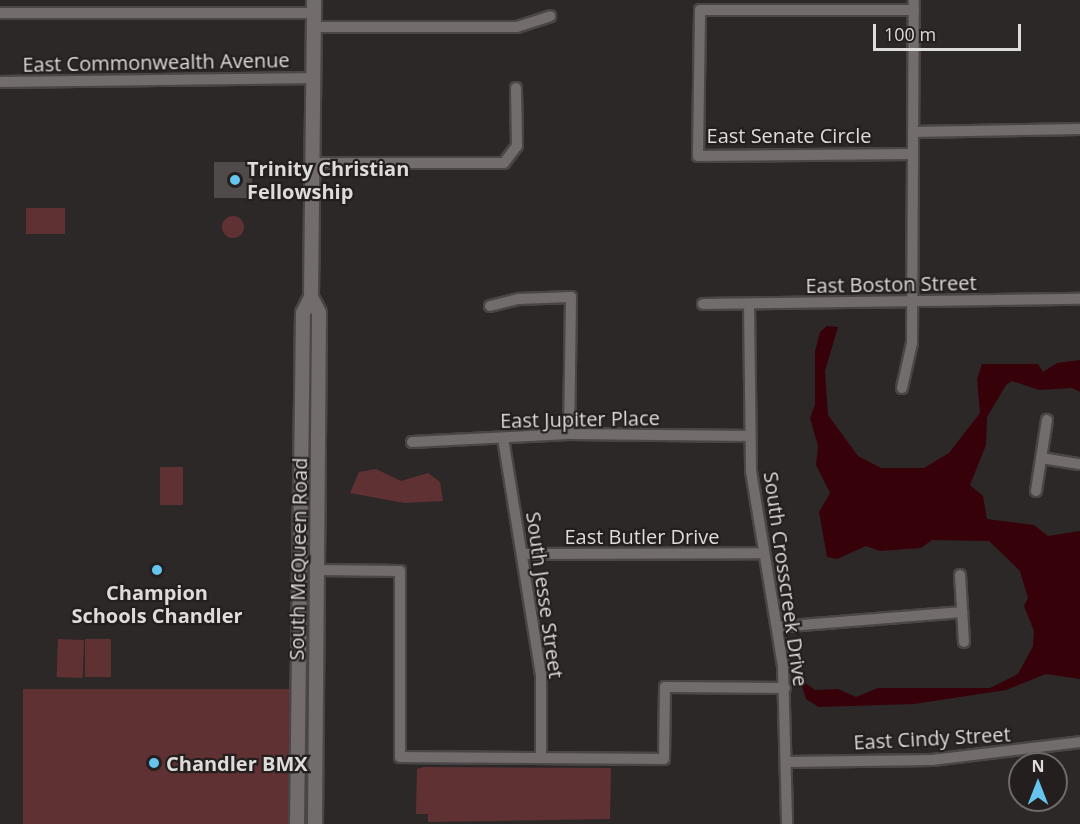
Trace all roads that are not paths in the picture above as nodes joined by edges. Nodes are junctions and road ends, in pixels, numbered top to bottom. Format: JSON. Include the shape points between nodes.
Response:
{"nodes":[{"id":1,"x":914,"y":5,"type":"edge"},
{"id":2,"x":0,"y":13,"type":"edge"},
{"id":3,"x":314,"y":13,"type":"edge"},
{"id":4,"x":550,"y":16,"type":"dead end"},
{"id":5,"x":313,"y":78,"type":"junction"},
{"id":6,"x":0,"y":82,"type":"edge"},
{"id":7,"x":516,"y":88,"type":"dead end"},
{"id":8,"x":1080,"y":129,"type":"edge"},
{"id":9,"x":913,"y":132,"type":"junction"},
{"id":10,"x":913,"y":154,"type":"junction"},
{"id":11,"x":313,"y":164,"type":"junction"},
{"id":12,"x":311,"y":297,"type":"junction"},
{"id":13,"x":1080,"y":299,"type":"edge"},
{"id":14,"x":912,"y":303,"type":"junction"},
{"id":15,"x":703,"y":304,"type":"dead end"},
{"id":16,"x":749,"y":304,"type":"junction"},
{"id":17,"x":490,"y":306,"type":"dead end"},
{"id":18,"x":902,"y":388,"type":"dead end"},
{"id":19,"x":1047,"y":420,"type":"dead end"},
{"id":20,"x":569,"y":434,"type":"junction"},
{"id":21,"x":750,"y":436,"type":"junction"},
{"id":22,"x":503,"y":438,"type":"junction"},
{"id":23,"x":412,"y":442,"type":"dead end"},
{"id":24,"x":1041,"y":458,"type":"junction"},
{"id":25,"x":1080,"y":464,"type":"edge"},
{"id":26,"x":1036,"y":491,"type":"dead end"},
{"id":27,"x":763,"y":553,"type":"junction"},
{"id":28,"x":522,"y":554,"type":"junction"},
{"id":29,"x":301,"y":570,"type":"junction"},
{"id":30,"x":317,"y":570,"type":"junction"},
{"id":31,"x":960,"y":575,"type":"dead end"},
{"id":32,"x":962,"y":612,"type":"junction"},
{"id":33,"x":777,"y":627,"type":"junction"},
{"id":34,"x":964,"y":642,"type":"dead end"},
{"id":35,"x":785,"y":688,"type":"junction"},
{"id":36,"x":1080,"y":742,"type":"edge"},
{"id":37,"x":541,"y":758,"type":"junction"},
{"id":38,"x":786,"y":762,"type":"junction"},
{"id":39,"x":297,"y":824,"type":"edge"},
{"id":40,"x":315,"y":824,"type":"edge"},
{"id":41,"x":787,"y":824,"type":"edge"}],
"edges":[{"from":1,"to":9,"type":"street"},
{"from":1,"to":10,"type":"street","name":"East Senate Circle","via":[[700,10],[698,145],[698,156]]},
{"from":2,"to":3,"type":"street"},
{"from":3,"to":4,"type":"street","via":[[517,27]]},
{"from":3,"to":5,"type":"main road","name":"South McQueen Road"},
{"from":5,"to":6,"type":"street","name":"East Commonwealth Avenue"},
{"from":5,"to":11,"type":"main road","name":"South McQueen Road"},
{"from":7,"to":11,"type":"street","via":[[517,146],[504,163]]},
{"from":8,"to":9,"type":"street"},
{"from":9,"to":10,"type":"street"},
{"from":10,"to":14,"type":"street"},
{"from":11,"to":12,"type":"main road","name":"South McQueen Road"},
{"from":12,"to":29,"type":"main road","name":"South McQueen Road","via":[[303,313]]},
{"from":12,"to":30,"type":"main road","name":"South McQueen Road","via":[[319,313]]},
{"from":13,"to":14,"type":"street","name":"East Boston Street"},
{"from":14,"to":16,"type":"street","name":"East Boston Street"},
{"from":14,"to":18,"type":"street","via":[[909,366]]},
{"from":15,"to":16,"type":"street","name":"East Boston Street"},
{"from":16,"to":21,"type":"street","name":"South Crosscreek Drive"},
{"from":17,"to":20,"type":"street","via":[[519,299],[571,297]]},
{"from":19,"to":24,"type":"street"},
{"from":20,"to":21,"type":"street","name":"East Jupiter Place"},
{"from":20,"to":22,"type":"street","name":"East Jupiter Place"},
{"from":21,"to":27,"type":"street","name":"South Crosscreek Drive"},
{"from":22,"to":23,"type":"street","name":"East Jupiter Place"},
{"from":22,"to":28,"type":"street","name":"South Jesse Street"},
{"from":24,"to":25,"type":"street"},
{"from":24,"to":26,"type":"street"},
{"from":27,"to":28,"type":"street","name":"East Butler Drive"},
{"from":27,"to":33,"type":"street","name":"South Crosscreek Drive"},
{"from":28,"to":37,"type":"street","name":"South Jesse Street","via":[[541,674]]},
{"from":29,"to":30,"type":"main road"},
{"from":29,"to":39,"type":"main road","name":"South McQueen Road"},
{"from":30,"to":37,"type":"street","via":[[400,571],[400,757]]},
{"from":30,"to":40,"type":"main road","name":"South McQueen Road"},
{"from":31,"to":32,"type":"street"},
{"from":32,"to":33,"type":"street"},
{"from":32,"to":34,"type":"street"},
{"from":33,"to":35,"type":"street","name":"South Crosscreek Drive"},
{"from":35,"to":37,"type":"street","via":[[665,687],[664,759]]},
{"from":35,"to":38,"type":"street","name":"South Crosscreek Drive"},
{"from":36,"to":38,"type":"street","name":"East Cindy Street","via":[[932,760]]},
{"from":38,"to":41,"type":"street","name":"South Crosscreek Drive"}]}
